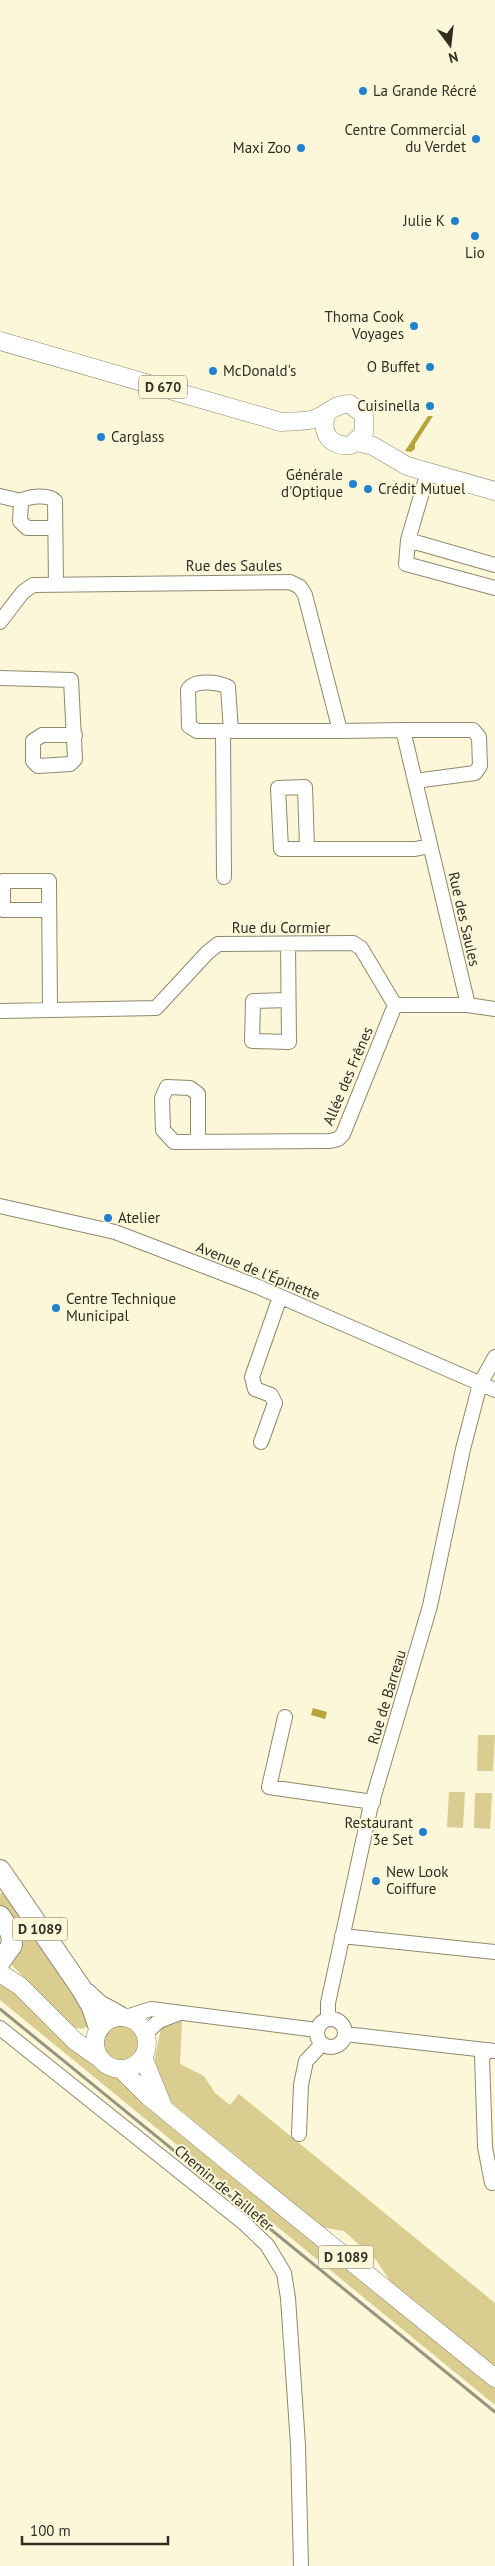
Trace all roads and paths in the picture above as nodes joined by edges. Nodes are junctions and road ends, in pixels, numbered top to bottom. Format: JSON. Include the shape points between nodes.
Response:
{"nodes":[{"id":1,"x":0,"y":340,"type":"edge"},
{"id":2,"x":0,"y":349,"type":"edge"},
{"id":3,"x":326,"y":413,"type":"junction"},
{"id":4,"x":366,"y":426,"type":"junction"},
{"id":5,"x":325,"y":432,"type":"junction"},
{"id":6,"x":357,"y":442,"type":"junction"},
{"id":7,"x":428,"y":472,"type":"junction"},
{"id":8,"x":495,"y":482,"type":"edge"},
{"id":9,"x":495,"y":491,"type":"edge"},
{"id":10,"x":0,"y":496,"type":"edge"},
{"id":11,"x":21,"y":501,"type":"junction"},
{"id":12,"x":55,"y":528,"type":"junction"},
{"id":13,"x":408,"y":540,"type":"junction"},
{"id":14,"x":495,"y":565,"type":"edge"},
{"id":15,"x":56,"y":584,"type":"junction"},
{"id":16,"x":495,"y":588,"type":"edge"},
{"id":17,"x":0,"y":622,"type":"edge"},
{"id":18,"x":0,"y":678,"type":"edge"},
{"id":19,"x":403,"y":730,"type":"junction"},
{"id":20,"x":340,"y":731,"type":"junction"},
{"id":21,"x":75,"y":735,"type":"dead end"},
{"id":22,"x":415,"y":781,"type":"junction"},
{"id":23,"x":430,"y":846,"type":"junction"},
{"id":24,"x":307,"y":848,"type":"junction"},
{"id":25,"x":224,"y":877,"type":"dead end"},
{"id":26,"x":49,"y":910,"type":"dead end"},
{"id":27,"x":288,"y":944,"type":"junction"},
{"id":28,"x":288,"y":1000,"type":"dead end"},
{"id":29,"x":395,"y":1005,"type":"junction"},
{"id":30,"x":468,"y":1005,"type":"junction"},
{"id":31,"x":495,"y":1009,"type":"edge"},
{"id":32,"x":50,"y":1010,"type":"junction"},
{"id":33,"x":0,"y":1011,"type":"edge"},
{"id":34,"x":198,"y":1142,"type":"dead end"},
{"id":35,"x":0,"y":1206,"type":"edge"},
{"id":36,"x":280,"y":1297,"type":"junction"},
{"id":37,"x":495,"y":1357,"type":"edge"},
{"id":38,"x":480,"y":1384,"type":"junction"},
{"id":39,"x":495,"y":1390,"type":"edge"},
{"id":40,"x":261,"y":1442,"type":"dead end"},
{"id":41,"x":285,"y":1717,"type":"dead end"},
{"id":42,"x":373,"y":1802,"type":"junction"},
{"id":43,"x":0,"y":1870,"type":"edge"},
{"id":44,"x":0,"y":1916,"type":"edge"},
{"id":45,"x":342,"y":1936,"type":"junction"},
{"id":46,"x":495,"y":1952,"type":"edge"},
{"id":47,"x":0,"y":1962,"type":"edge"},
{"id":48,"x":0,"y":1973,"type":"edge"},
{"id":49,"x":81,"y":1988,"type":"junction"},
{"id":50,"x":178,"y":2014,"type":"junction"},
{"id":51,"x":122,"y":2016,"type":"junction"},
{"id":52,"x":328,"y":2019,"type":"junction"},
{"id":53,"x":0,"y":2028,"type":"edge"},
{"id":54,"x":317,"y":2030,"type":"junction"},
{"id":55,"x":97,"y":2031,"type":"junction"},
{"id":56,"x":146,"y":2032,"type":"junction"},
{"id":57,"x":68,"y":2033,"type":"junction"},
{"id":58,"x":345,"y":2034,"type":"junction"},
{"id":59,"x":322,"y":2044,"type":"junction"},
{"id":60,"x":491,"y":2050,"type":"edge"},
{"id":61,"x":143,"y":2057,"type":"junction"},
{"id":62,"x":99,"y":2058,"type":"junction"},
{"id":63,"x":121,"y":2069,"type":"junction"},
{"id":64,"x":162,"y":2105,"type":"junction"},
{"id":65,"x":299,"y":2134,"type":"dead end"},
{"id":66,"x":490,"y":2148,"type":"edge"},
{"id":67,"x":495,"y":2182,"type":"edge"},
{"id":68,"x":495,"y":2378,"type":"edge"},
{"id":69,"x":300,"y":2566,"type":"edge"}],
"edges":[{"from":1,"to":3,"type":"main road","number":"D 670","via":[[281,422],[313,420]]},
{"from":2,"to":5,"type":"main road","number":"D 670","via":[[284,431]]},
{"from":3,"to":4,"type":"main road","via":[[337,405],[350,404],[360,410]]},
{"from":3,"to":5,"type":"main road"},
{"from":4,"to":6,"type":"main road"},
{"from":4,"to":8,"type":"main road","via":[[399,453]]},
{"from":5,"to":6,"type":"main road","via":[[339,445]]},
{"from":6,"to":7,"type":"main road","via":[[373,446],[407,466]]},
{"from":7,"to":9,"type":"main road"},
{"from":7,"to":13,"type":"street"},
{"from":10,"to":11,"type":"street"},
{"from":11,"to":12,"type":"street","via":[[20,521],[27,528]]},
{"from":11,"to":12,"type":"street","via":[[26,498],[53,498]]},
{"from":12,"to":15,"type":"street"},
{"from":13,"to":14,"type":"street"},
{"from":13,"to":16,"type":"street","via":[[406,564]]},
{"from":15,"to":17,"type":"street","name":"Rue des Saules","via":[[33,585],[23,592]]},
{"from":15,"to":20,"type":"street","name":"Rue des Saules","via":[[290,582],[300,587]]},
{"from":18,"to":21,"type":"street","via":[[72,680]]},
{"from":19,"to":20,"type":"street"},
{"from":19,"to":22,"type":"street","name":"Rue des Saules"},
{"from":19,"to":22,"type":"street","via":[[472,730],[480,737],[480,766],[476,773]]},
{"from":20,"to":25,"type":"street","via":[[227,731]]},
{"from":22,"to":23,"type":"street","name":"Rue des Saules"},
{"from":23,"to":24,"type":"street","via":[[416,849]]},
{"from":23,"to":30,"type":"street","name":"Rue des Saules"},
{"from":24,"to":24,"type":"street","via":[[305,788],[278,788],[281,849]]},
{"from":26,"to":32,"type":"street"},
{"from":27,"to":28,"type":"street"},
{"from":27,"to":29,"type":"street","name":"Rue du Cormier","via":[[353,943],[361,948]]},
{"from":27,"to":32,"type":"street","name":"Rue du Cormier","via":[[218,944],[156,1008]]},
{"from":29,"to":30,"type":"street"},
{"from":29,"to":34,"type":"street","name":"Allée des Frênes","via":[[343,1134],[338,1139],[330,1142]]},
{"from":30,"to":31,"type":"street"},
{"from":32,"to":33,"type":"street","name":"Rue du Cormier"},
{"from":35,"to":36,"type":"street","name":"Avenue de l'Épinette","via":[[116,1232]]},
{"from":36,"to":38,"type":"street","name":"Avenue de l'Épinette"},
{"from":36,"to":40,"type":"street","via":[[252,1376],[255,1389],[271,1395],[275,1404]]},
{"from":37,"to":38,"type":"street","name":"Rue de Barreau"},
{"from":38,"to":39,"type":"street","name":"Avenue de l'Épinette"},
{"from":38,"to":42,"type":"street","name":"Rue de Barreau","via":[[430,1606]]},
{"from":41,"to":42,"type":"street","via":[[270,1787]]},
{"from":42,"to":45,"type":"street","name":"Rue de Barreau"},
{"from":43,"to":49,"type":"highway","number":"D 1089"},
{"from":44,"to":47,"type":"highway","number":"D 1089","via":[[11,1933],[12,1945]]},
{"from":45,"to":46,"type":"street"},
{"from":45,"to":52,"type":"street","name":"Rue de Barreau","via":[[328,2003]]},
{"from":48,"to":57,"type":"main road","via":[[20,1986]]},
{"from":49,"to":51,"type":"highway","number":"D 1089","via":[[99,2005]]},
{"from":49,"to":55,"type":"highway","number":"D 1089","via":[[92,2007]]},
{"from":50,"to":51,"type":"street","via":[[151,2009]]},
{"from":50,"to":54,"type":"street"},
{"from":50,"to":56,"type":"street","via":[[159,2021]]},
{"from":51,"to":55,"type":"main road","via":[[104,2022]]},
{"from":51,"to":56,"type":"main road","via":[[134,2020]]},
{"from":52,"to":54,"type":"street"},
{"from":52,"to":58,"type":"street","via":[[340,2022]]},
{"from":53,"to":69,"type":"street","name":"Chemin de Taillefer","via":[[244,2223],[267,2246],[284,2273],[298,2445]]},
{"from":54,"to":59,"type":"street"},
{"from":55,"to":57,"type":"main road","via":[[79,2036]]},
{"from":55,"to":62,"type":"main road","via":[[94,2042]]},
{"from":56,"to":61,"type":"main road","via":[[148,2041]]},
{"from":57,"to":62,"type":"main road"},
{"from":58,"to":59,"type":"street","via":[[334,2046]]},
{"from":58,"to":60,"type":"street"},
{"from":59,"to":65,"type":"street","via":[[306,2061],[301,2085]]},
{"from":60,"to":66,"type":"street","via":[[482,2057]]},
{"from":61,"to":63,"type":"main road","via":[[129,2068]]},
{"from":61,"to":64,"type":"main road","number":"D 1089"},
{"from":62,"to":63,"type":"main road","via":[[105,2064]]},
{"from":63,"to":64,"type":"main road","number":"D 1089"},
{"from":64,"to":68,"type":"main road","number":"D 1089"},
{"from":66,"to":67,"type":"street","via":[[492,2183]]}]}
